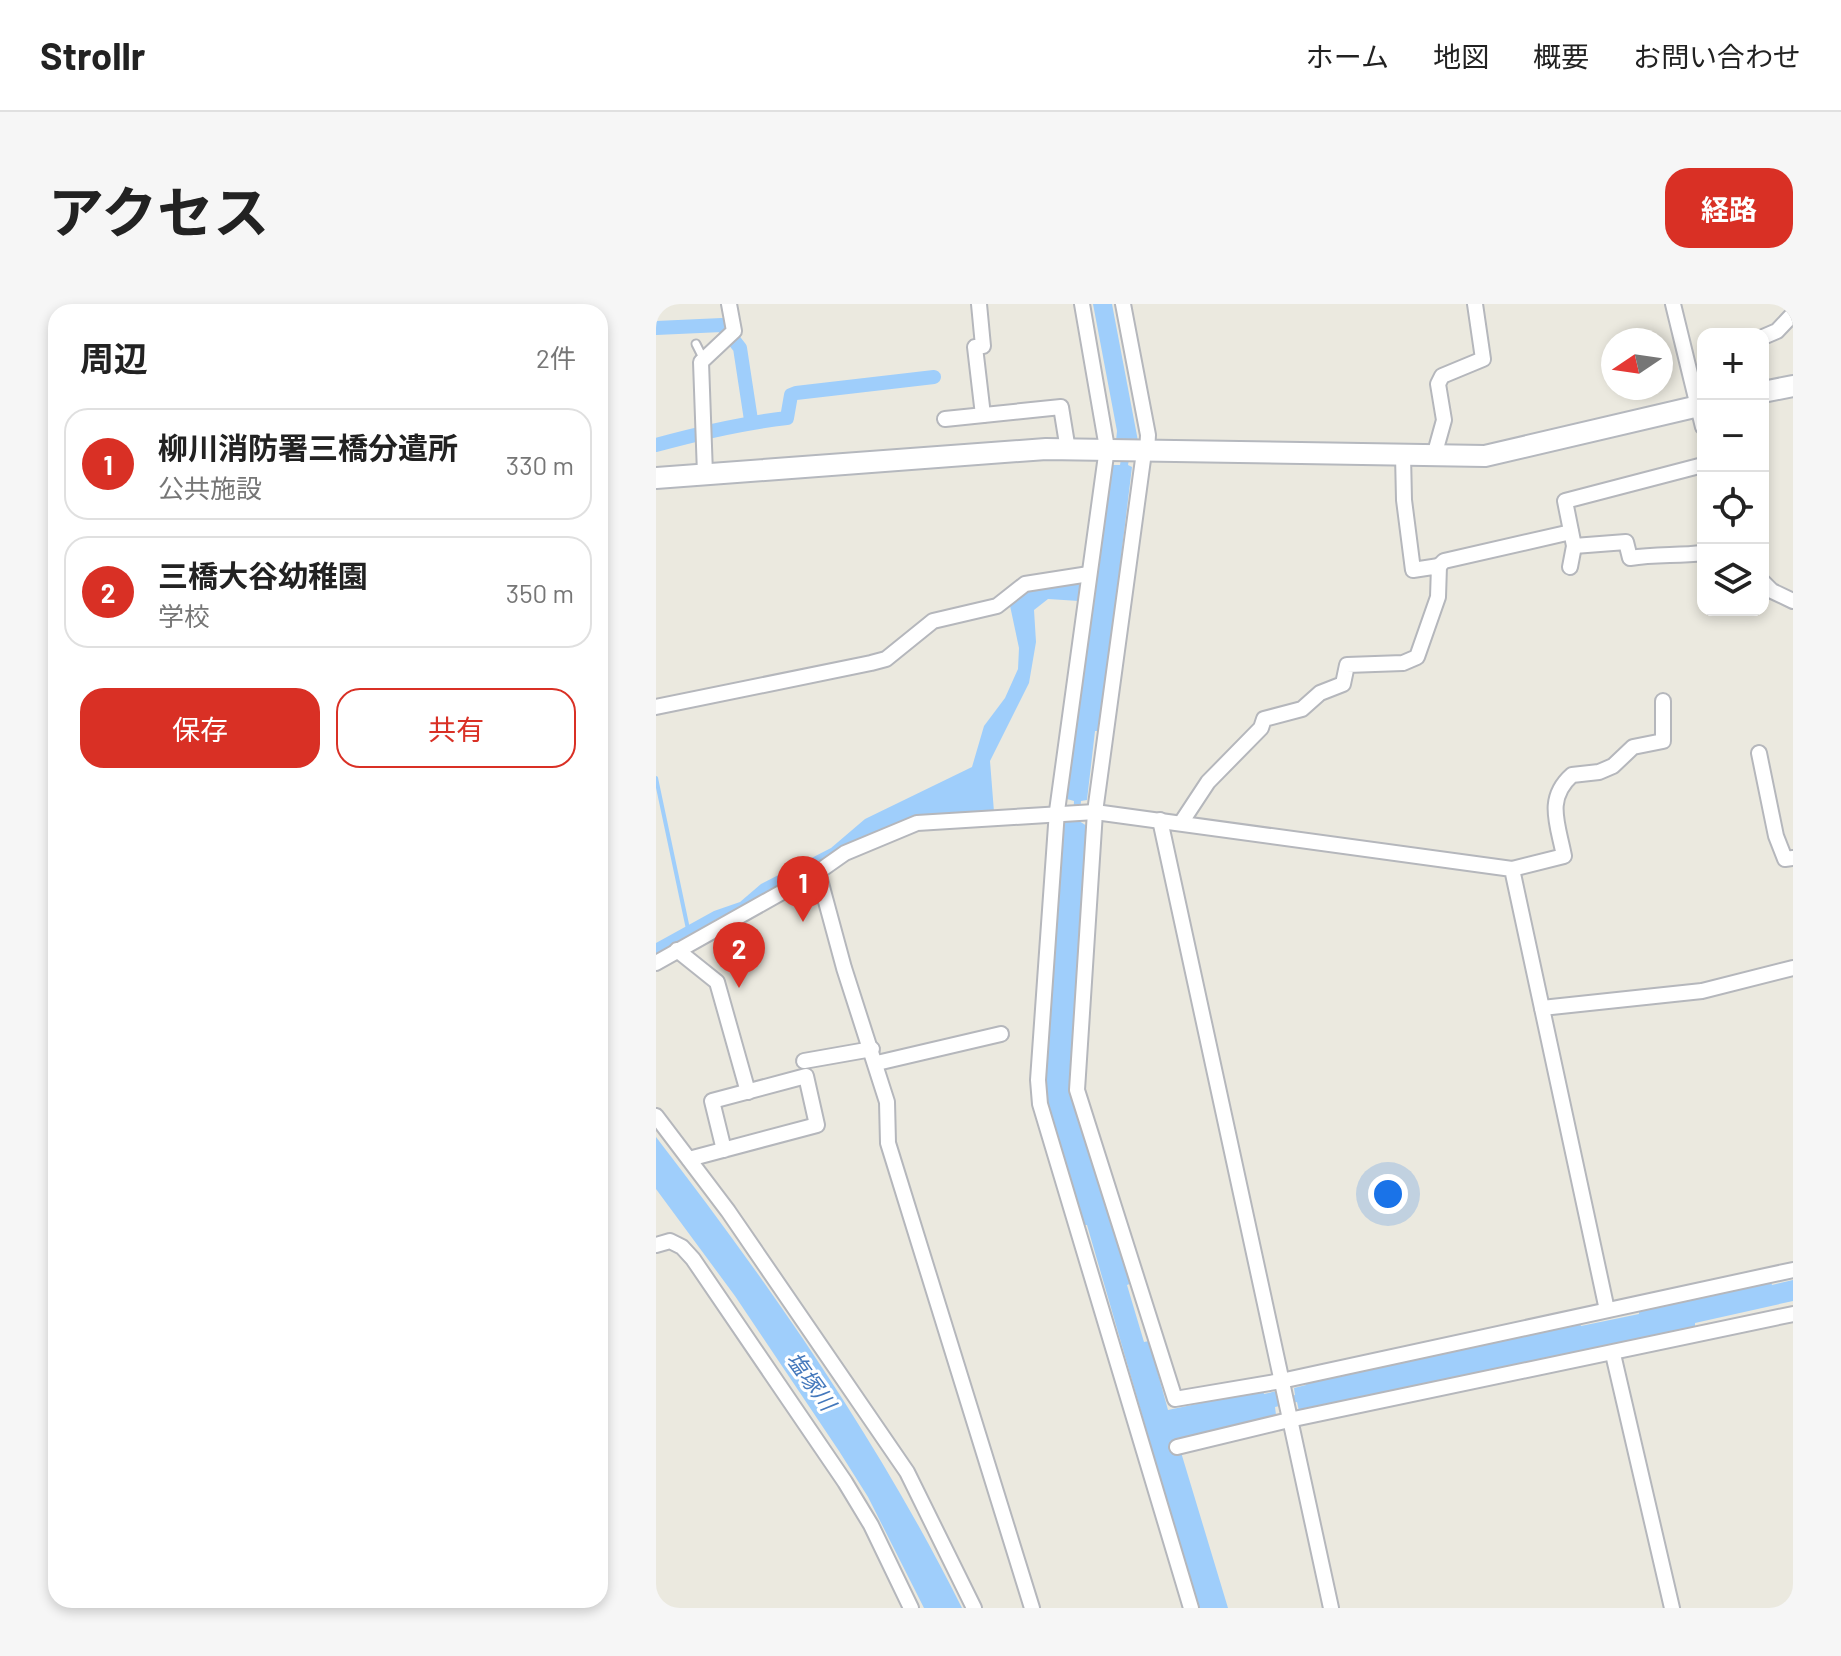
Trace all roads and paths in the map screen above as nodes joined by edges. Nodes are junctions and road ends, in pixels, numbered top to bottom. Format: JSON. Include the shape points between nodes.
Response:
{"nodes":[{"id":1,"x":729,"y":304,"type":"edge"},
{"id":2,"x":979,"y":304,"type":"edge"},
{"id":3,"x":1082,"y":304,"type":"edge"},
{"id":4,"x":1123,"y":304,"type":"edge"},
{"id":5,"x":1475,"y":304,"type":"edge"},
{"id":6,"x":1673,"y":304,"type":"edge"},
{"id":7,"x":1793,"y":314,"type":"edge"},
{"id":8,"x":1769,"y":334,"type":"edge"},
{"id":9,"x":1793,"y":386,"type":"edge"},
{"id":10,"x":1697,"y":389,"type":"edge"},
{"id":11,"x":1769,"y":391,"type":"edge"},
{"id":12,"x":1697,"y":397,"type":"edge"},
{"id":13,"x":983,"y":415,"type":"junction"},
{"id":14,"x":945,"y":419,"type":"dead end"},
{"id":15,"x":1068,"y":450,"type":"junction"},
{"id":16,"x":1109,"y":451,"type":"junction"},
{"id":17,"x":1142,"y":452,"type":"junction"},
{"id":18,"x":1403,"y":455,"type":"junction"},
{"id":19,"x":1434,"y":456,"type":"junction"},
{"id":20,"x":1697,"y":467,"type":"edge"},
{"id":21,"x":705,"y":474,"type":"junction"},
{"id":22,"x":656,"y":478,"type":"edge"},
{"id":23,"x":1572,"y":539,"type":"junction"},
{"id":24,"x":1697,"y":554,"type":"edge"},
{"id":25,"x":1439,"y":566,"type":"junction"},
{"id":26,"x":1570,"y":567,"type":"dead end"},
{"id":27,"x":1089,"y":574,"type":"junction"},
{"id":28,"x":1769,"y":588,"type":"edge"},
{"id":29,"x":1793,"y":601,"type":"edge"},
{"id":30,"x":1663,"y":701,"type":"dead end"},
{"id":31,"x":656,"y":707,"type":"edge"},
{"id":32,"x":1759,"y":753,"type":"dead end"},
{"id":33,"x":1057,"y":811,"type":"junction"},
{"id":34,"x":1095,"y":812,"type":"junction"},
{"id":35,"x":1160,"y":820,"type":"junction"},
{"id":36,"x":1181,"y":823,"type":"junction"},
{"id":37,"x":1793,"y":858,"type":"edge"},
{"id":38,"x":1512,"y":869,"type":"junction"},
{"id":39,"x":818,"y":872,"type":"junction"},
{"id":40,"x":677,"y":950,"type":"junction"},
{"id":41,"x":656,"y":963,"type":"edge"},
{"id":42,"x":1793,"y":968,"type":"edge"},
{"id":43,"x":1542,"y":1008,"type":"junction"},
{"id":44,"x":1001,"y":1034,"type":"dead end"},
{"id":45,"x":874,"y":1056,"type":"junction"},
{"id":46,"x":804,"y":1061,"type":"dead end"},
{"id":47,"x":748,"y":1092,"type":"junction"},
{"id":48,"x":656,"y":1116,"type":"edge"},
{"id":49,"x":724,"y":1150,"type":"junction"},
{"id":50,"x":689,"y":1159,"type":"junction"},
{"id":51,"x":656,"y":1245,"type":"edge"},
{"id":52,"x":1793,"y":1270,"type":"edge"},
{"id":53,"x":1607,"y":1310,"type":"junction"},
{"id":54,"x":1793,"y":1314,"type":"edge"},
{"id":55,"x":1613,"y":1354,"type":"junction"},
{"id":56,"x":1281,"y":1381,"type":"junction"},
{"id":57,"x":1289,"y":1420,"type":"junction"},
{"id":58,"x":1177,"y":1447,"type":"dead end"},
{"id":59,"x":911,"y":1608,"type":"edge"},
{"id":60,"x":974,"y":1608,"type":"edge"},
{"id":61,"x":1032,"y":1608,"type":"edge"},
{"id":62,"x":1191,"y":1608,"type":"edge"},
{"id":63,"x":1331,"y":1608,"type":"edge"},
{"id":64,"x":1672,"y":1608,"type":"edge"}],
"edges":[{"from":1,"to":21,"type":"street","via":[[732,334],[699,351]]},
{"from":2,"to":13,"type":"street","via":[[983,346],[975,347]]},
{"from":3,"to":16,"type":"street"},
{"from":4,"to":17,"type":"street","via":[[1148,435]]},
{"from":5,"to":19,"type":"street","via":[[1483,359],[1442,376],[1438,384],[1444,420]]},
{"from":6,"to":10,"type":"street"},
{"from":7,"to":8,"type":"street"},
{"from":9,"to":11,"type":"street"},
{"from":12,"to":19,"type":"street","via":[[1515,451]]},
{"from":13,"to":14,"type":"street"},
{"from":13,"to":15,"type":"street","via":[[1061,407]]},
{"from":15,"to":16,"type":"street"},
{"from":15,"to":21,"type":"street"},
{"from":16,"to":17,"type":"street"},
{"from":16,"to":27,"type":"street"},
{"from":17,"to":18,"type":"street"},
{"from":17,"to":34,"type":"street"},
{"from":18,"to":19,"type":"street"},
{"from":18,"to":25,"type":"street","via":[[1413,570]]},
{"from":20,"to":23,"type":"street","via":[[1565,501]]},
{"from":21,"to":22,"type":"street"},
{"from":23,"to":24,"type":"street","via":[[1626,542],[1630,558]]},
{"from":23,"to":25,"type":"street"},
{"from":23,"to":26,"type":"street"},
{"from":25,"to":36,"type":"street","via":[[1435,608],[1417,657],[1403,663],[1347,665],[1338,688],[1320,693],[1302,709],[1264,719],[1208,782]]},
{"from":27,"to":31,"type":"street","via":[[1025,584],[997,606],[933,621],[886,659]]},
{"from":27,"to":33,"type":"street"},
{"from":28,"to":29,"type":"street"},
{"from":30,"to":38,"type":"street","via":[[1663,741],[1633,747],[1599,772],[1572,775],[1556,793],[1553,804],[1564,856]]},
{"from":32,"to":37,"type":"street","via":[[1776,836],[1785,859]]},
{"from":33,"to":34,"type":"street"},
{"from":33,"to":39,"type":"street","via":[[991,821],[917,823],[845,853]]},
{"from":33,"to":62,"type":"street","via":[[1040,1104]]},
{"from":34,"to":35,"type":"street"},
{"from":34,"to":56,"type":"street","via":[[1077,1090],[1175,1399]]},
{"from":35,"to":36,"type":"street"},
{"from":35,"to":56,"type":"street"},
{"from":36,"to":38,"type":"street"},
{"from":38,"to":43,"type":"street"},
{"from":39,"to":40,"type":"street"},
{"from":39,"to":45,"type":"street"},
{"from":40,"to":41,"type":"street"},
{"from":40,"to":47,"type":"street","via":[[717,982]]},
{"from":42,"to":43,"type":"street","via":[[1702,991]]},
{"from":43,"to":53,"type":"street"},
{"from":44,"to":45,"type":"street"},
{"from":45,"to":46,"type":"street"},
{"from":45,"to":61,"type":"street","via":[[887,1102],[888,1143]]},
{"from":47,"to":49,"type":"street","via":[[712,1101]]},
{"from":47,"to":49,"type":"street","via":[[806,1076],[817,1125]]},
{"from":48,"to":50,"type":"street"},
{"from":49,"to":50,"type":"street"},
{"from":50,"to":60,"type":"street","via":[[907,1472]]},
{"from":51,"to":59,"type":"street","via":[[670,1241],[693,1259],[845,1482]]},
{"from":52,"to":53,"type":"street"},
{"from":53,"to":56,"type":"street"},
{"from":54,"to":55,"type":"street"},
{"from":55,"to":57,"type":"street"},
{"from":55,"to":64,"type":"street"},
{"from":56,"to":57,"type":"street"},
{"from":57,"to":58,"type":"street"},
{"from":57,"to":63,"type":"street"}]}
